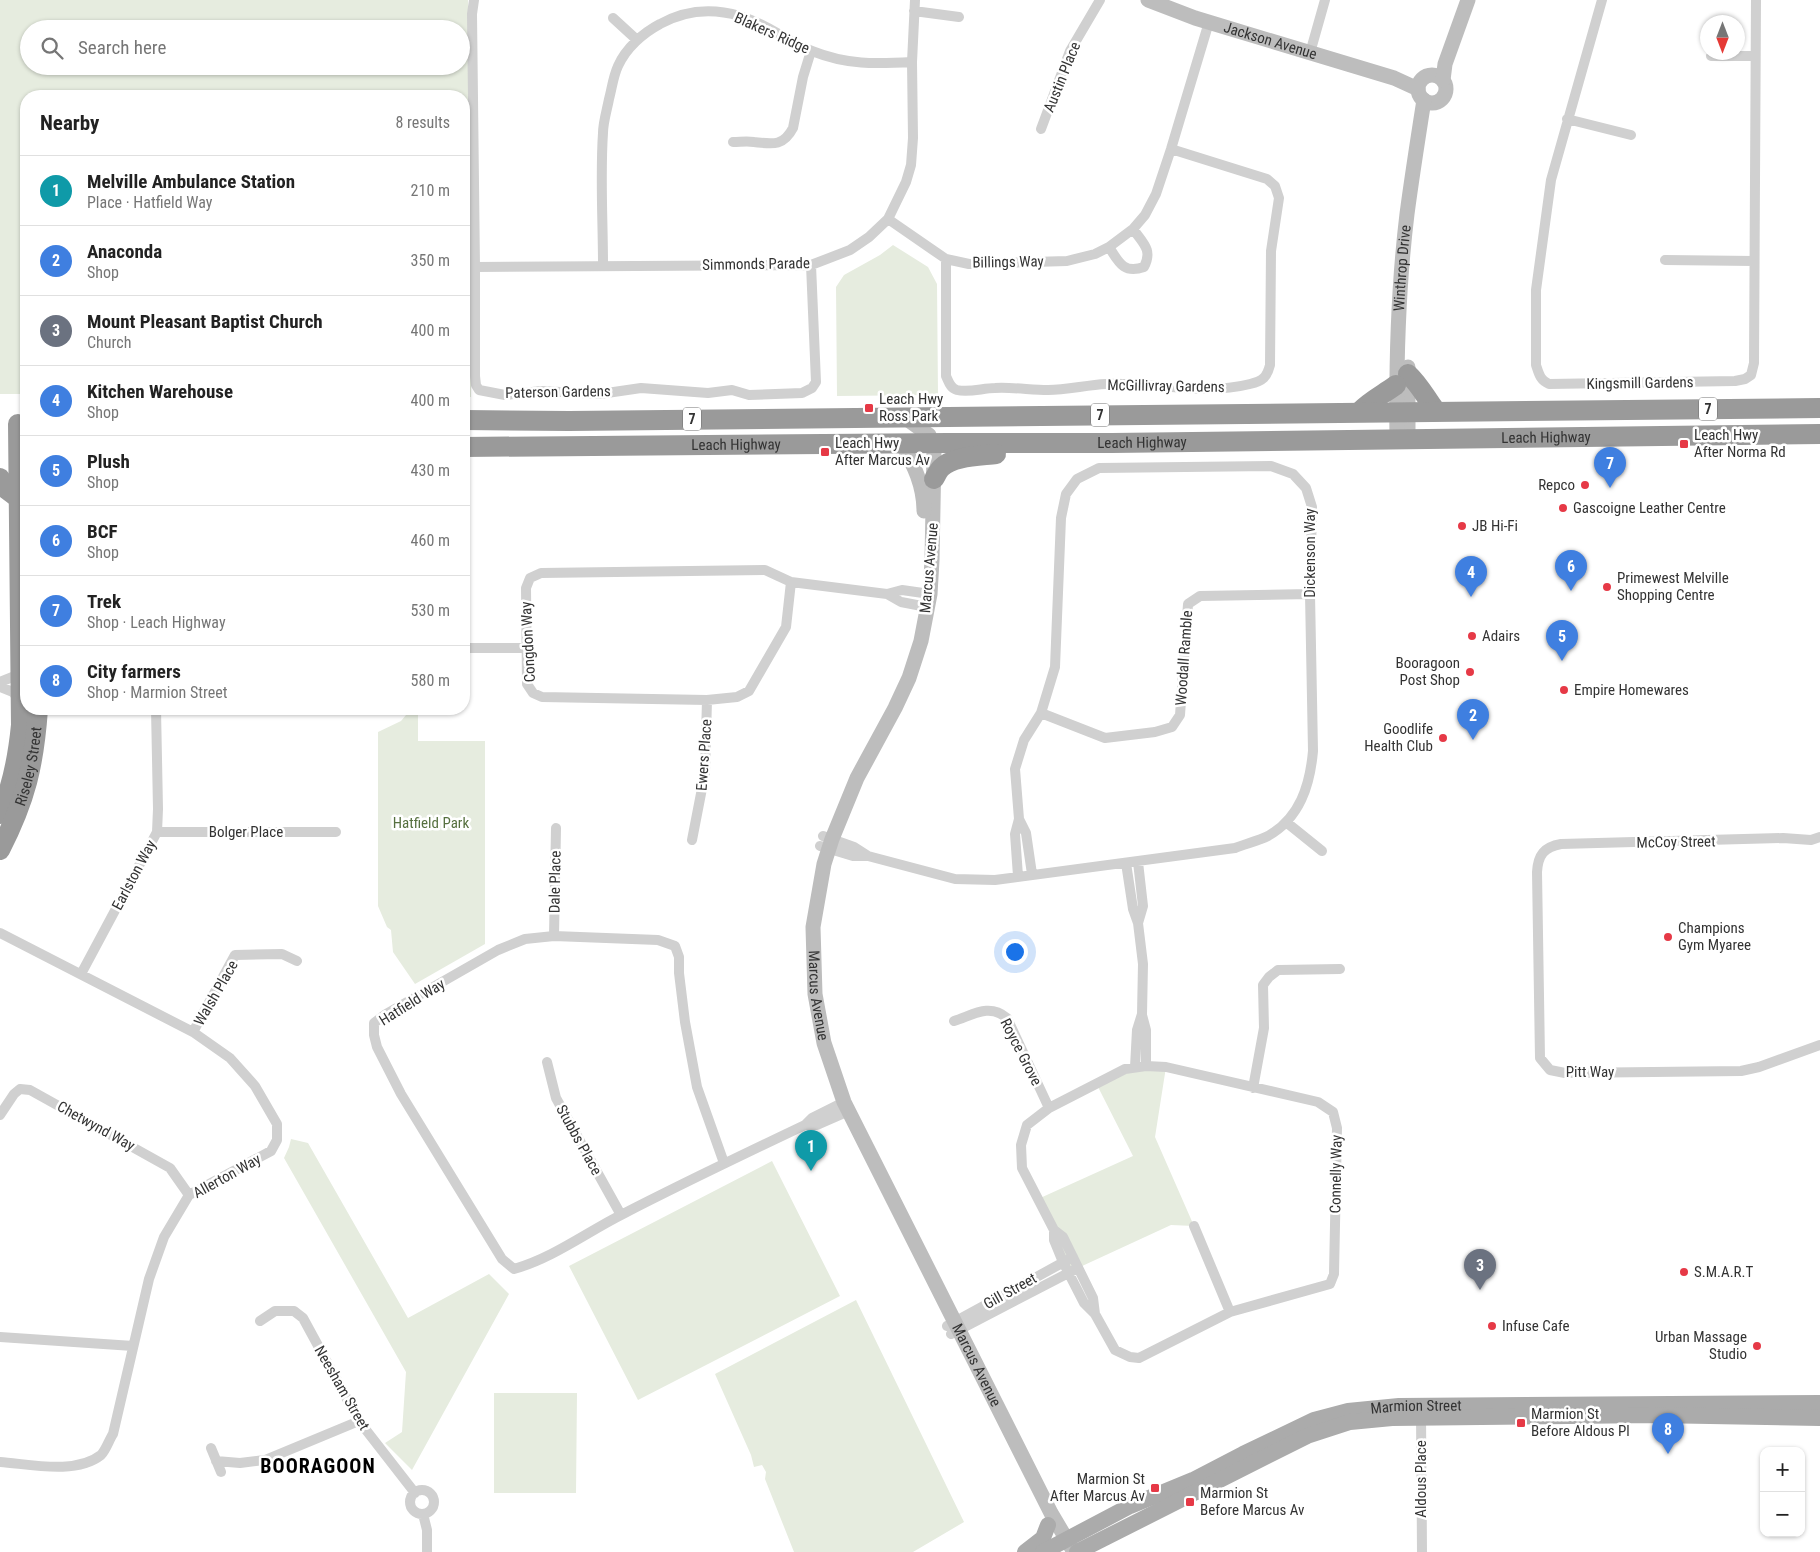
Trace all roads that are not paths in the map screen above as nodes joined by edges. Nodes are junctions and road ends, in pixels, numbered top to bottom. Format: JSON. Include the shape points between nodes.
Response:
{"nodes":[{"id":1,"x":474,"y":0,"type":"edge"},
{"id":2,"x":1100,"y":0,"type":"edge"},
{"id":3,"x":1148,"y":0,"type":"edge"},
{"id":4,"x":1325,"y":0,"type":"edge"},
{"id":5,"x":1459,"y":0,"type":"edge"},
{"id":6,"x":1468,"y":0,"type":"edge"},
{"id":7,"x":1602,"y":0,"type":"edge"},
{"id":8,"x":1756,"y":0,"type":"edge"},
{"id":9,"x":915,"y":5,"type":"edge"},
{"id":10,"x":959,"y":17,"type":"dead end"},
{"id":11,"x":613,"y":18,"type":"dead end"},
{"id":12,"x":1209,"y":22,"type":"junction"},
{"id":13,"x":637,"y":40,"type":"junction"},
{"id":14,"x":811,"y":51,"type":"junction"},
{"id":15,"x":1310,"y":53,"type":"junction"},
{"id":16,"x":1745,"y":56,"type":"edge"},
{"id":17,"x":1755,"y":56,"type":"junction"},
{"id":18,"x":912,"y":62,"type":"junction"},
{"id":19,"x":1429,"y":88,"type":"junction"},
{"id":20,"x":1567,"y":118,"type":"junction"},
{"id":21,"x":1041,"y":129,"type":"dead end"},
{"id":22,"x":1631,"y":135,"type":"dead end"},
{"id":23,"x":733,"y":142,"type":"dead end"},
{"id":24,"x":1171,"y":149,"type":"junction"},
{"id":25,"x":888,"y":220,"type":"junction"},
{"id":26,"x":1133,"y":229,"type":"junction"},
{"id":27,"x":1109,"y":247,"type":"junction"},
{"id":28,"x":946,"y":259,"type":"junction"},
{"id":29,"x":1665,"y":260,"type":"dead end"},
{"id":30,"x":1754,"y":261,"type":"junction"},
{"id":31,"x":603,"y":265,"type":"junction"},
{"id":32,"x":811,"y":265,"type":"junction"},
{"id":33,"x":475,"y":267,"type":"junction"},
{"id":34,"x":1402,"y":380,"type":"junction"},
{"id":35,"x":1816,"y":410,"type":"edge"},
{"id":36,"x":1359,"y":412,"type":"junction"},
{"id":37,"x":1402,"y":412,"type":"junction"},
{"id":38,"x":1436,"y":412,"type":"junction"},
{"id":39,"x":904,"y":417,"type":"junction"},
{"id":40,"x":470,"y":420,"type":"edge"},
{"id":41,"x":502,"y":420,"type":"junction"},
{"id":42,"x":569,"y":421,"type":"junction"},
{"id":43,"x":15,"y":424,"type":"edge"},
{"id":44,"x":1820,"y":434,"type":"edge"},
{"id":45,"x":1402,"y":438,"type":"junction"},
{"id":46,"x":932,"y":443,"type":"junction"},
{"id":47,"x":1112,"y":443,"type":"junction"},
{"id":48,"x":902,"y":444,"type":"junction"},
{"id":49,"x":677,"y":445,"type":"junction"},
{"id":50,"x":502,"y":446,"type":"junction"},
{"id":51,"x":470,"y":447,"type":"edge"},
{"id":52,"x":15,"y":451,"type":"edge"},
{"id":53,"x":0,"y":478,"type":"edge"},
{"id":54,"x":934,"y":479,"type":"junction"},
{"id":55,"x":18,"y":498,"type":"junction"},
{"id":56,"x":20,"y":561,"type":"edge"},
{"id":57,"x":791,"y":582,"type":"junction"},
{"id":58,"x":1310,"y":594,"type":"junction"},
{"id":59,"x":924,"y":600,"type":"junction"},
{"id":60,"x":470,"y":648,"type":"edge"},
{"id":61,"x":526,"y":648,"type":"junction"},
{"id":62,"x":20,"y":668,"type":"edge"},
{"id":63,"x":0,"y":682,"type":"edge"},
{"id":64,"x":0,"y":687,"type":"edge"},
{"id":65,"x":20,"y":698,"type":"edge"},
{"id":66,"x":707,"y":700,"type":"junction"},
{"id":67,"x":1041,"y":713,"type":"junction"},
{"id":68,"x":28,"y":715,"type":"edge"},
{"id":69,"x":31,"y":715,"type":"edge"},
{"id":70,"x":156,"y":715,"type":"edge"},
{"id":71,"x":0,"y":814,"type":"edge"},
{"id":72,"x":1018,"y":819,"type":"junction"},
{"id":73,"x":1286,"y":822,"type":"junction"},
{"id":74,"x":556,"y":828,"type":"dead end"},
{"id":75,"x":157,"y":832,"type":"junction"},
{"id":76,"x":336,"y":832,"type":"dead end"},
{"id":77,"x":692,"y":840,"type":"dead end"},
{"id":78,"x":1817,"y":841,"type":"edge"},
{"id":79,"x":826,"y":843,"type":"junction"},
{"id":80,"x":0,"y":850,"type":"edge"},
{"id":81,"x":1322,"y":851,"type":"dead end"},
{"id":82,"x":1543,"y":851,"type":"joint"},
{"id":83,"x":1138,"y":862,"type":"junction"},
{"id":84,"x":1126,"y":863,"type":"junction"},
{"id":85,"x":1032,"y":874,"type":"junction"},
{"id":86,"x":1018,"y":876,"type":"junction"},
{"id":87,"x":1138,"y":923,"type":"junction"},
{"id":88,"x":0,"y":933,"type":"edge"},
{"id":89,"x":554,"y":936,"type":"junction"},
{"id":90,"x":297,"y":961,"type":"dead end"},
{"id":91,"x":1340,"y":969,"type":"dead end"},
{"id":92,"x":81,"y":974,"type":"junction"},
{"id":93,"x":1142,"y":1014,"type":"junction"},
{"id":94,"x":954,"y":1021,"type":"dead end"},
{"id":95,"x":193,"y":1032,"type":"junction"},
{"id":96,"x":1820,"y":1045,"type":"edge"},
{"id":97,"x":547,"y":1062,"type":"dead end"},
{"id":98,"x":1146,"y":1066,"type":"junction"},
{"id":99,"x":1135,"y":1067,"type":"junction"},
{"id":100,"x":1253,"y":1088,"type":"junction"},
{"id":101,"x":842,"y":1108,"type":"junction"},
{"id":102,"x":1049,"y":1108,"type":"junction"},
{"id":103,"x":0,"y":1115,"type":"edge"},
{"id":104,"x":724,"y":1163,"type":"junction"},
{"id":105,"x":189,"y":1195,"type":"junction"},
{"id":106,"x":621,"y":1215,"type":"junction"},
{"id":107,"x":1194,"y":1226,"type":"dead end"},
{"id":108,"x":1054,"y":1230,"type":"junction"},
{"id":109,"x":1073,"y":1257,"type":"junction"},
{"id":110,"x":1063,"y":1262,"type":"junction"},
{"id":111,"x":1078,"y":1268,"type":"junction"},
{"id":112,"x":1068,"y":1273,"type":"junction"},
{"id":113,"x":1230,"y":1312,"type":"junction"},
{"id":114,"x":1095,"y":1314,"type":"junction"},
{"id":115,"x":260,"y":1321,"type":"dead end"},
{"id":116,"x":953,"y":1328,"type":"junction"},
{"id":117,"x":0,"y":1338,"type":"edge"},
{"id":118,"x":133,"y":1346,"type":"junction"},
{"id":119,"x":1820,"y":1403,"type":"edge"},
{"id":120,"x":1420,"y":1412,"type":"junction"},
{"id":121,"x":1820,"y":1418,"type":"edge"},
{"id":122,"x":359,"y":1421,"type":"junction"},
{"id":123,"x":211,"y":1448,"type":"dead end"},
{"id":124,"x":216,"y":1461,"type":"junction"},
{"id":125,"x":0,"y":1462,"type":"edge"},
{"id":126,"x":221,"y":1472,"type":"dead end"},
{"id":127,"x":415,"y":1492,"type":"junction"},
{"id":128,"x":423,"y":1514,"type":"junction"},
{"id":129,"x":1048,"y":1525,"type":"junction"},
{"id":130,"x":1063,"y":1549,"type":"edge"},
{"id":131,"x":427,"y":1552,"type":"edge"},
{"id":132,"x":1025,"y":1552,"type":"edge"},
{"id":133,"x":1422,"y":1552,"type":"edge"}],
"edges":[{"from":1,"to":33,"type":"street","name":"Paterson Gardens"},
{"from":2,"to":21,"type":"street","name":"Austin Place","via":[[1070,51]]},
{"from":3,"to":12,"type":"street","name":"Jackson Avenue"},
{"from":4,"to":15,"type":"street"},
{"from":5,"to":19,"type":"street","name":"Winthrop Drive"},
{"from":6,"to":19,"type":"street","name":"Winthrop Drive","via":[[1445,64]]},
{"from":7,"to":20,"type":"street","name":"Kingsmill Gardens"},
{"from":8,"to":17,"type":"street","name":"Kingsmill Gardens"},
{"from":9,"to":10,"type":"street"},
{"from":9,"to":18,"type":"street","name":"Simmonds Parade"},
{"from":11,"to":13,"type":"street"},
{"from":12,"to":15,"type":"street","name":"Jackson Avenue"},
{"from":12,"to":24,"type":"street","name":"Billings Way"},
{"from":13,"to":14,"type":"street","name":"Blakers Ridge","via":[[671,18],[698,12],[721,12],[743,16]]},
{"from":13,"to":31,"type":"street","name":"Blakers Ridge","via":[[618,65],[602,131]]},
{"from":14,"to":18,"type":"street","name":"Blakers Ridge","via":[[865,64]]},
{"from":14,"to":23,"type":"street","via":[[789,136],[771,144]]},
{"from":15,"to":19,"type":"street","name":"Jackson Avenue"},
{"from":16,"to":17,"type":"street"},
{"from":17,"to":30,"type":"street","name":"Kingsmill Gardens"},
{"from":18,"to":25,"type":"street","name":"Simmonds Parade","via":[[911,165]]},
{"from":19,"to":34,"type":"street","name":"Winthrop Drive","via":[[1428,120],[1411,250]]},
{"from":20,"to":22,"type":"street"},
{"from":20,"to":30,"type":"street","name":"Kingsmill Gardens","via":[[1551,180],[1536,290],[1536,364],[1543,381],[1549,384],[1735,382],[1745,379],[1752,375],[1754,363]]},
{"from":24,"to":26,"type":"street","name":"Billings Way","via":[[1156,194]]},
{"from":24,"to":28,"type":"street","name":"McGillivray Gardens","via":[[1267,179],[1275,186],[1279,198],[1271,251],[1270,365],[1268,375],[1262,380],[1239,386],[1198,389],[1106,384],[1048,390],[1008,387],[954,389],[946,376]]},
{"from":25,"to":28,"type":"street","name":"Billings Way"},
{"from":25,"to":32,"type":"street","name":"Simmonds Parade","via":[[850,250]]},
{"from":26,"to":27,"type":"street","name":"Billings Way"},
{"from":26,"to":27,"type":"street","via":[[1148,249],[1144,267],[1128,270]]},
{"from":27,"to":28,"type":"street","name":"Billings Way","via":[[1067,261],[969,264]]},
{"from":29,"to":30,"type":"street"},
{"from":31,"to":32,"type":"street","name":"Simmonds Parade"},
{"from":31,"to":33,"type":"street","name":"Simmonds Parade"},
{"from":32,"to":33,"type":"street","name":"Paterson Gardens","via":[[816,382],[802,393],[750,395],[732,390],[708,393],[641,388],[600,394],[541,391],[505,395],[479,390],[475,376]]},
{"from":34,"to":36,"type":"highway","via":[[1372,399]]},
{"from":34,"to":37,"type":"street","name":"Winthrop Drive"},
{"from":34,"to":38,"type":"highway","via":[[1419,384]]},
{"from":35,"to":38,"type":"highway","name":"Leach Highway","number":"7"},
{"from":36,"to":37,"type":"highway","name":"Leach Highway","number":"7"},
{"from":36,"to":39,"type":"highway","name":"Leach Highway","number":"7"},
{"from":37,"to":38,"type":"highway","name":"Leach Highway","number":"7"},
{"from":37,"to":45,"type":"street","name":"Winthrop Drive"},
{"from":39,"to":42,"type":"highway","name":"Leach Highway","number":"7"},
{"from":39,"to":46,"type":"street","via":[[929,435]]},
{"from":40,"to":41,"type":"highway","name":"Leach Highway","number":"7"},
{"from":41,"to":42,"type":"highway","name":"Leach Highway","number":"7"},
{"from":41,"to":50,"type":"highway"},
{"from":42,"to":49,"type":"highway","via":[[563,429],[566,435],[659,437]]},
{"from":43,"to":52,"type":"highway","name":"Riseley Street"},
{"from":44,"to":45,"type":"highway","name":"Leach Highway","number":"7"},
{"from":45,"to":47,"type":"highway","name":"Leach Highway","number":"7"},
{"from":46,"to":47,"type":"highway","name":"Leach Highway","number":"7"},
{"from":46,"to":48,"type":"highway","name":"Leach Highway","number":"7"},
{"from":46,"to":54,"type":"street","name":"Marcus Avenue"},
{"from":47,"to":54,"type":"highway","via":[[1079,452],[966,457],[942,467]]},
{"from":48,"to":49,"type":"highway","name":"Leach Highway","number":"7"},
{"from":48,"to":59,"type":"street","name":"Marcus Avenue","via":[[924,495]]},
{"from":49,"to":50,"type":"highway","name":"Leach Highway","number":"7"},
{"from":50,"to":51,"type":"highway","name":"Leach Highway","number":"7"},
{"from":52,"to":55,"type":"highway","name":"Riseley Street"},
{"from":53,"to":55,"type":"highway","via":[[6,489]]},
{"from":54,"to":59,"type":"street","name":"Marcus Avenue","via":[[932,560]]},
{"from":55,"to":56,"type":"highway","name":"Riseley Street"},
{"from":57,"to":59,"type":"street","name":"Congdon Way","via":[[887,594],[901,602]]},
{"from":57,"to":61,"type":"street","name":"Congdon Way","via":[[765,570],[541,573],[530,578],[526,588]]},
{"from":57,"to":66,"type":"street","name":"Congdon Way","via":[[786,627],[749,691],[738,697]]},
{"from":58,"to":67,"type":"street","name":"Woodall Ramble","via":[[1200,596],[1188,604],[1180,715],[1172,727],[1105,738]]},
{"from":58,"to":67,"type":"street","name":"Dickenson Way","via":[[1312,508],[1306,488],[1293,474],[1271,466],[1099,468],[1078,479],[1066,494],[1061,518],[1054,667]]},
{"from":58,"to":73,"type":"street","name":"Dickenson Way","via":[[1311,770],[1305,796]]},
{"from":59,"to":79,"type":"street","name":"Marcus Avenue","via":[[921,641],[910,678]]},
{"from":60,"to":61,"type":"street"},
{"from":61,"to":66,"type":"street","name":"Congdon Way","via":[[527,684],[532,693],[542,697]]},
{"from":62,"to":63,"type":"street","via":[[15,676]]},
{"from":64,"to":65,"type":"street"},
{"from":66,"to":77,"type":"street","name":"Ewers Place","via":[[705,773]]},
{"from":67,"to":72,"type":"street","name":"Dickenson Way","via":[[1024,740],[1015,769]]},
{"from":68,"to":71,"type":"highway","name":"Riseley Street","via":[[18,760]]},
{"from":69,"to":80,"type":"highway","name":"Riseley Street","via":[[36,747],[24,798]]},
{"from":70,"to":75,"type":"street","name":"Earlston Way"},
{"from":72,"to":85,"type":"street","name":"Dickenson Way","via":[[1026,833]]},
{"from":72,"to":86,"type":"street","name":"Dickenson Way","via":[[1015,834]]},
{"from":73,"to":81,"type":"street"},
{"from":73,"to":83,"type":"street","name":"Dickenson Way","via":[[1268,836],[1235,848]]},
{"from":74,"to":89,"type":"street","name":"Dale Place"},
{"from":75,"to":76,"type":"street","name":"Bolger Place"},
{"from":75,"to":92,"type":"street","name":"Earlston Way"},
{"from":78,"to":82,"type":"street","name":"McCoy Street","via":[[1783,838],[1560,844]]},
{"from":79,"to":86,"type":"street","name":"Dickenson Way","via":[[854,847],[868,856],[955,879],[995,880]]},
{"from":79,"to":101,"type":"street","name":"Marcus Avenue","via":[[813,927],[815,994],[824,1043]]},
{"from":82,"to":96,"type":"street","name":"Pitt Way","via":[[1537,872],[1540,1058],[1550,1070],[1565,1073],[1740,1071]]},
{"from":83,"to":84,"type":"street","name":"Dickenson Way"},
{"from":83,"to":87,"type":"street","via":[[1143,906]]},
{"from":84,"to":85,"type":"street","name":"Dickenson Way"},
{"from":84,"to":87,"type":"street"},
{"from":85,"to":86,"type":"street","name":"Dickenson Way"},
{"from":87,"to":93,"type":"street","via":[[1143,964]]},
{"from":88,"to":92,"type":"street","name":"Allerton Way"},
{"from":89,"to":104,"type":"street","name":"Hatfield Way","via":[[658,940],[675,946],[697,1087]]},
{"from":89,"to":106,"type":"street","name":"Hatfield Way","via":[[525,939],[498,950],[386,1014],[374,1023],[374,1035],[401,1094],[502,1260],[514,1269],[533,1264]]},
{"from":90,"to":95,"type":"street","name":"Walsh Place","via":[[282,954],[234,955]]},
{"from":91,"to":100,"type":"street","via":[[1278,970],[1269,977],[1264,985],[1264,1028]]},
{"from":92,"to":95,"type":"street","name":"Allerton Way"},
{"from":93,"to":98,"type":"street","via":[[1146,1030]]},
{"from":93,"to":99,"type":"street","via":[[1137,1030]]},
{"from":94,"to":102,"type":"street","name":"Royce Grove","via":[[988,1010],[999,1011],[1007,1018]]},
{"from":95,"to":105,"type":"street","name":"Allerton Way","via":[[230,1058],[256,1086],[277,1124],[277,1140],[271,1151]]},
{"from":97,"to":106,"type":"street","name":"Stubbs Place","via":[[556,1098]]},
{"from":98,"to":99,"type":"street","name":"Connelly Way"},
{"from":98,"to":100,"type":"street","name":"Connelly Way","via":[[1166,1067]]},
{"from":99,"to":102,"type":"street","name":"Connelly Way","via":[[1125,1068]]},
{"from":100,"to":113,"type":"street","name":"Connelly Way","via":[[1318,1102],[1332,1112],[1337,1128],[1334,1274],[1330,1284]]},
{"from":101,"to":104,"type":"street","name":"Hatfield Way","via":[[816,1125],[805,1125]]},
{"from":101,"to":116,"type":"street","name":"Marcus Avenue"},
{"from":102,"to":108,"type":"street","name":"Connelly Way","via":[[1027,1125],[1021,1152],[1022,1168]]},
{"from":103,"to":105,"type":"street","name":"Chetwynd Way","via":[[20,1089],[30,1090],[170,1168]]},
{"from":104,"to":106,"type":"street","name":"Hatfield Way"},
{"from":105,"to":118,"type":"street","name":"Allerton Way","via":[[164,1237],[149,1280]]},
{"from":107,"to":113,"type":"street"},
{"from":108,"to":109,"type":"street","name":"Connelly Way","via":[[1063,1237]]},
{"from":108,"to":110,"type":"street","name":"Connelly Way","via":[[1054,1240]]},
{"from":109,"to":110,"type":"street","name":"Gill Street"},
{"from":109,"to":111,"type":"street","name":"Connelly Way"},
{"from":110,"to":112,"type":"street","name":"Connelly Way"},
{"from":110,"to":116,"type":"street","name":"Gill Street"},
{"from":111,"to":112,"type":"street","name":"Gill Street"},
{"from":111,"to":114,"type":"street","name":"Connelly Way","via":[[1093,1298]]},
{"from":112,"to":114,"type":"street","name":"Connelly Way","via":[[1084,1303]]},
{"from":112,"to":116,"type":"street","name":"Gill Street"},
{"from":113,"to":114,"type":"street","name":"Connelly Way","via":[[1139,1358],[1114,1350]]},
{"from":115,"to":122,"type":"street","name":"Neesham Street","via":[[275,1311],[294,1310],[303,1318]]},
{"from":116,"to":129,"type":"street","name":"Marcus Avenue"},
{"from":116,"to":130,"type":"street","name":"Marcus Avenue","via":[[1051,1513]]},
{"from":117,"to":118,"type":"street"},
{"from":118,"to":125,"type":"street","name":"Allerton Way","via":[[113,1434],[102,1454],[81,1465],[66,1467]]},
{"from":119,"to":120,"type":"main road","name":"Marmion Street"},
{"from":120,"to":121,"type":"main road","name":"Marmion Street"},
{"from":120,"to":130,"type":"main road","name":"Marmion Street","via":[[1374,1407],[1314,1420],[1193,1480],[1130,1506]]},
{"from":120,"to":133,"type":"street","name":"Aldous Place"},
{"from":122,"to":124,"type":"street","via":[[265,1460]]},
{"from":122,"to":127,"type":"street","name":"Neesham Street"},
{"from":123,"to":124,"type":"street"},
{"from":124,"to":126,"type":"street"},
{"from":127,"to":128,"type":"street","via":[[411,1506]]},
{"from":127,"to":128,"type":"street","name":"Neesham Street","via":[[427,1491],[433,1498],[433,1507]]},
{"from":128,"to":131,"type":"street"},
{"from":129,"to":130,"type":"street","name":"Marcus Avenue"},
{"from":129,"to":132,"type":"main road","via":[[1043,1538]]}]}
